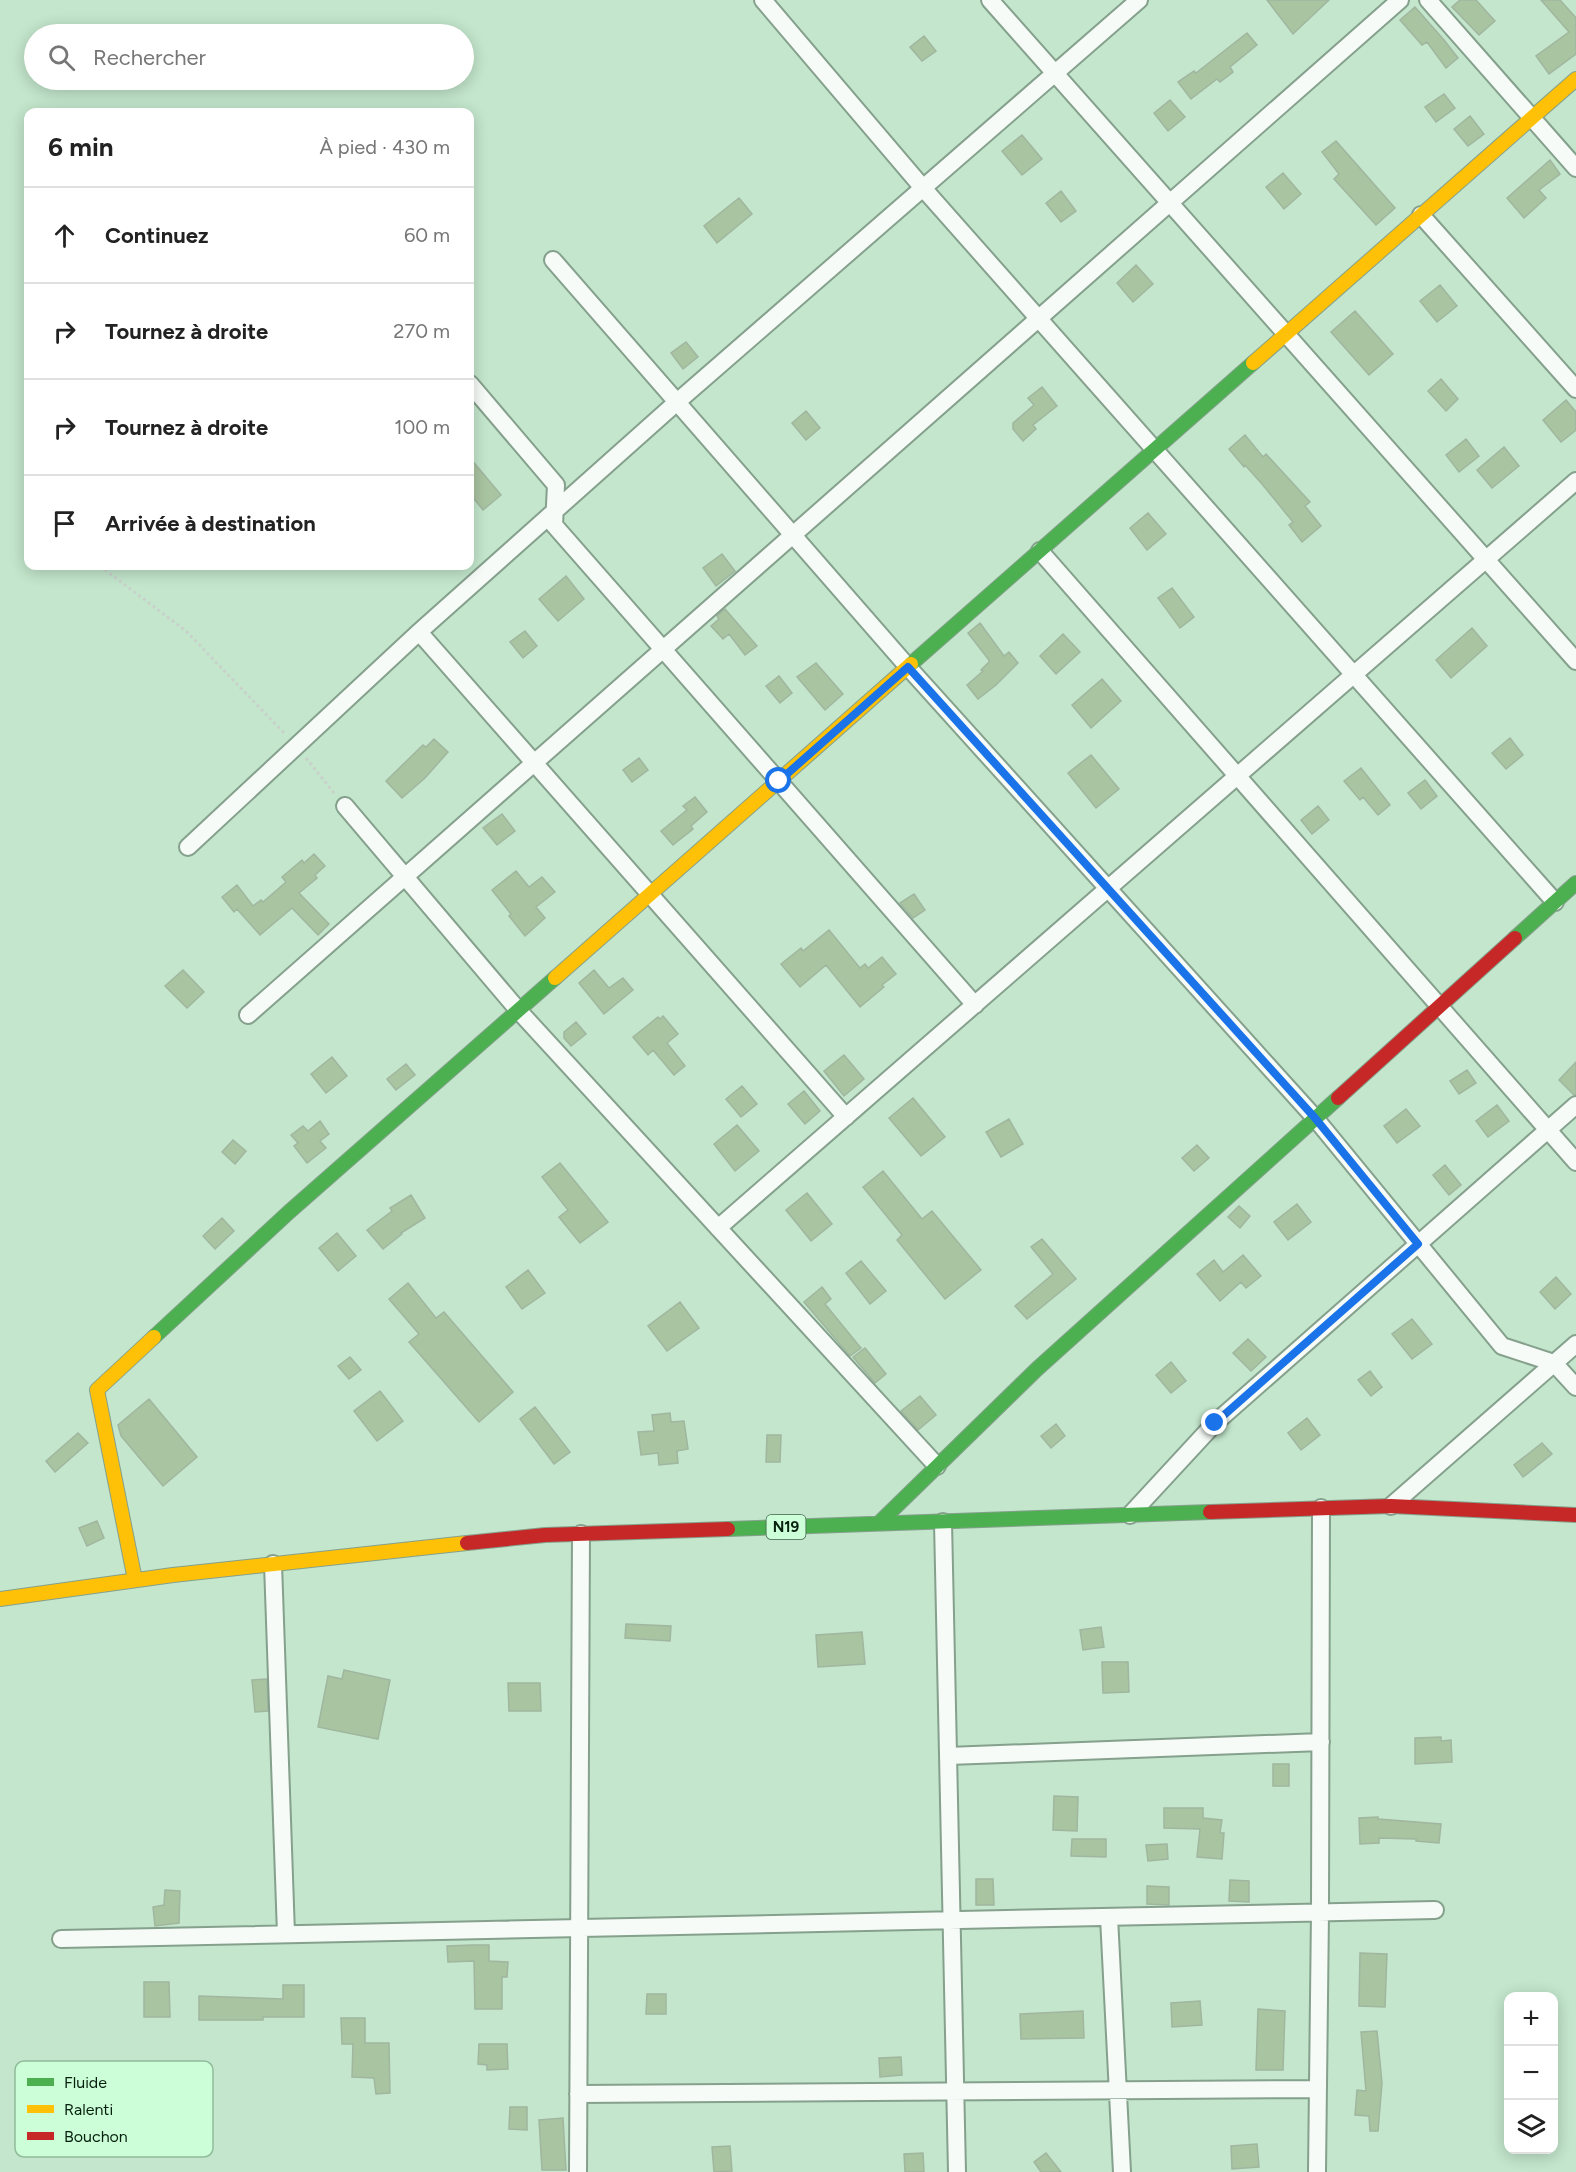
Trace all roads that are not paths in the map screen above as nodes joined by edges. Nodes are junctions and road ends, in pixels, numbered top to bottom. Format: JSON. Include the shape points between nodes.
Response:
{"nodes":[{"id":1,"x":763,"y":0,"type":"edge"},
{"id":2,"x":990,"y":0,"type":"edge"},
{"id":3,"x":1139,"y":0,"type":"edge"},
{"id":4,"x":1400,"y":0,"type":"edge"},
{"id":5,"x":1428,"y":0,"type":"edge"},
{"id":6,"x":1055,"y":73,"type":"junction"},
{"id":7,"x":1576,"y":79,"type":"edge"},
{"id":8,"x":1532,"y":117,"type":"junction"},
{"id":9,"x":1576,"y":168,"type":"edge"},
{"id":10,"x":923,"y":188,"type":"junction"},
{"id":11,"x":1170,"y":203,"type":"junction"},
{"id":12,"x":1421,"y":215,"type":"junction"},
{"id":13,"x":553,"y":260,"type":"dead end"},
{"id":14,"x":1039,"y":319,"type":"junction"},
{"id":15,"x":1286,"y":334,"type":"junction"},
{"id":16,"x":474,"y":389,"type":"edge"},
{"id":17,"x":1576,"y":389,"type":"edge"},
{"id":18,"x":677,"y":402,"type":"junction"},
{"id":19,"x":1155,"y":450,"type":"junction"},
{"id":20,"x":1576,"y":481,"type":"edge"},
{"id":21,"x":555,"y":510,"type":"junction"},
{"id":22,"x":793,"y":535,"type":"junction"},
{"id":23,"x":1040,"y":551,"type":"junction"},
{"id":24,"x":1486,"y":560,"type":"junction"},
{"id":25,"x":419,"y":632,"type":"junction"},
{"id":26,"x":663,"y":649,"type":"junction"},
{"id":27,"x":1576,"y":661,"type":"edge"},
{"id":28,"x":908,"y":667,"type":"junction"},
{"id":29,"x":1354,"y":675,"type":"junction"},
{"id":30,"x":534,"y":763,"type":"junction"},
{"id":31,"x":1238,"y":776,"type":"junction"},
{"id":32,"x":779,"y":781,"type":"junction"},
{"id":33,"x":345,"y":806,"type":"road end"},
{"id":34,"x":188,"y":847,"type":"dead end"},
{"id":35,"x":405,"y":876,"type":"junction"},
{"id":36,"x":1576,"y":883,"type":"edge"},
{"id":37,"x":1108,"y":889,"type":"junction"},
{"id":38,"x":650,"y":894,"type":"junction"},
{"id":39,"x":1555,"y":902,"type":"junction"},
{"id":40,"x":975,"y":1005,"type":"junction"},
{"id":41,"x":1439,"y":1006,"type":"junction"},
{"id":42,"x":518,"y":1010,"type":"junction"},
{"id":43,"x":248,"y":1015,"type":"dead end"},
{"id":44,"x":1576,"y":1105,"type":"edge"},
{"id":45,"x":846,"y":1117,"type":"junction"},
{"id":46,"x":1315,"y":1118,"type":"junction"},
{"id":47,"x":1548,"y":1130,"type":"junction"},
{"id":48,"x":1576,"y":1162,"type":"edge"},
{"id":49,"x":718,"y":1228,"type":"junction"},
{"id":50,"x":1418,"y":1244,"type":"junction"},
{"id":51,"x":1576,"y":1344,"type":"edge"},
{"id":52,"x":1554,"y":1364,"type":"junction"},
{"id":53,"x":1576,"y":1387,"type":"edge"},
{"id":54,"x":937,"y":1466,"type":"junction"},
{"id":55,"x":1390,"y":1506,"type":"junction"},
{"id":56,"x":1321,"y":1508,"type":"junction"},
{"id":57,"x":1130,"y":1515,"type":"junction"},
{"id":58,"x":1576,"y":1515,"type":"edge"},
{"id":59,"x":943,"y":1522,"type":"junction"},
{"id":60,"x":878,"y":1524,"type":"junction"},
{"id":61,"x":581,"y":1534,"type":"junction"},
{"id":62,"x":273,"y":1564,"type":"junction"},
{"id":63,"x":135,"y":1580,"type":"junction"},
{"id":64,"x":0,"y":1599,"type":"edge"},
{"id":65,"x":1321,"y":1742,"type":"junction"},
{"id":66,"x":948,"y":1756,"type":"junction"},
{"id":67,"x":1434,"y":1910,"type":"dead end"},
{"id":68,"x":1320,"y":1912,"type":"junction"},
{"id":69,"x":1109,"y":1917,"type":"junction"},
{"id":70,"x":952,"y":1920,"type":"junction"},
{"id":71,"x":579,"y":1928,"type":"junction"},
{"id":72,"x":286,"y":1934,"type":"junction"},
{"id":73,"x":61,"y":1939,"type":"dead end"},
{"id":74,"x":1318,"y":2089,"type":"junction"},
{"id":75,"x":1118,"y":2090,"type":"junction"},
{"id":76,"x":955,"y":2091,"type":"junction"},
{"id":77,"x":578,"y":2094,"type":"junction"},
{"id":78,"x":578,"y":2172,"type":"edge"},
{"id":79,"x":957,"y":2172,"type":"edge"},
{"id":80,"x":1122,"y":2172,"type":"edge"},
{"id":81,"x":1317,"y":2172,"type":"edge"}],
"edges":[{"from":1,"to":10,"type":"street"},
{"from":2,"to":6,"type":"street"},
{"from":3,"to":6,"type":"street"},
{"from":4,"to":11,"type":"street"},
{"from":5,"to":8,"type":"street"},
{"from":6,"to":10,"type":"street"},
{"from":6,"to":11,"type":"street"},
{"from":7,"to":8,"type":"street"},
{"from":8,"to":9,"type":"street"},
{"from":8,"to":12,"type":"street"},
{"from":10,"to":14,"type":"street"},
{"from":10,"to":18,"type":"street"},
{"from":11,"to":14,"type":"street"},
{"from":11,"to":15,"type":"street"},
{"from":12,"to":15,"type":"street"},
{"from":12,"to":17,"type":"street"},
{"from":13,"to":18,"type":"street"},
{"from":14,"to":19,"type":"street"},
{"from":14,"to":22,"type":"street"},
{"from":15,"to":19,"type":"street"},
{"from":15,"to":24,"type":"street"},
{"from":16,"to":21,"type":"street","via":[[556,485]]},
{"from":18,"to":21,"type":"street"},
{"from":18,"to":22,"type":"street"},
{"from":19,"to":23,"type":"street"},
{"from":19,"to":29,"type":"street"},
{"from":20,"to":24,"type":"street"},
{"from":21,"to":25,"type":"street"},
{"from":21,"to":26,"type":"street","via":[[554,525]]},
{"from":22,"to":26,"type":"street"},
{"from":22,"to":28,"type":"street"},
{"from":23,"to":28,"type":"street"},
{"from":23,"to":31,"type":"street"},
{"from":24,"to":27,"type":"street"},
{"from":24,"to":29,"type":"street"},
{"from":25,"to":30,"type":"street"},
{"from":25,"to":34,"type":"street"},
{"from":26,"to":30,"type":"street"},
{"from":26,"to":32,"type":"street"},
{"from":28,"to":32,"type":"street"},
{"from":28,"to":37,"type":"street"},
{"from":29,"to":31,"type":"street"},
{"from":29,"to":39,"type":"street"},
{"from":30,"to":35,"type":"street"},
{"from":30,"to":38,"type":"street"},
{"from":31,"to":37,"type":"street"},
{"from":31,"to":41,"type":"street"},
{"from":32,"to":38,"type":"street"},
{"from":32,"to":40,"type":"street"},
{"from":33,"to":35,"type":"street"},
{"from":35,"to":42,"type":"street"},
{"from":35,"to":43,"type":"street"},
{"from":36,"to":39,"type":"street"},
{"from":37,"to":40,"type":"street"},
{"from":37,"to":46,"type":"street"},
{"from":38,"to":42,"type":"street"},
{"from":38,"to":45,"type":"street"},
{"from":39,"to":41,"type":"street"},
{"from":40,"to":45,"type":"street"},
{"from":41,"to":46,"type":"street"},
{"from":41,"to":47,"type":"street"},
{"from":42,"to":49,"type":"street"},
{"from":42,"to":63,"type":"street","via":[[289,1212],[97,1390]]},
{"from":44,"to":47,"type":"street"},
{"from":45,"to":49,"type":"street"},
{"from":46,"to":50,"type":"street"},
{"from":46,"to":54,"type":"street","via":[[1037,1369]]},
{"from":47,"to":48,"type":"street"},
{"from":47,"to":50,"type":"street"},
{"from":49,"to":54,"type":"street"},
{"from":50,"to":52,"type":"street","via":[[1502,1346]]},
{"from":50,"to":57,"type":"street","via":[[1215,1423]]},
{"from":51,"to":52,"type":"street"},
{"from":52,"to":53,"type":"street"},
{"from":52,"to":55,"type":"street"},
{"from":54,"to":60,"type":"street"},
{"from":55,"to":56,"type":"street","number":"N19"},
{"from":55,"to":58,"type":"street","number":"N19"},
{"from":56,"to":57,"type":"street","number":"N19"},
{"from":56,"to":65,"type":"street"},
{"from":57,"to":59,"type":"street","number":"N19"},
{"from":59,"to":60,"type":"street","number":"N19"},
{"from":59,"to":66,"type":"street"},
{"from":60,"to":61,"type":"street","number":"N19"},
{"from":61,"to":62,"type":"street","number":"N19"},
{"from":61,"to":71,"type":"street"},
{"from":62,"to":63,"type":"street","number":"N19"},
{"from":62,"to":72,"type":"street"},
{"from":63,"to":64,"type":"street","number":"N19"},
{"from":65,"to":66,"type":"street"},
{"from":65,"to":68,"type":"street"},
{"from":66,"to":70,"type":"street"},
{"from":67,"to":68,"type":"street"},
{"from":68,"to":69,"type":"street"},
{"from":68,"to":74,"type":"street"},
{"from":69,"to":70,"type":"street"},
{"from":69,"to":75,"type":"street"},
{"from":70,"to":71,"type":"street"},
{"from":70,"to":76,"type":"street"},
{"from":71,"to":72,"type":"street"},
{"from":71,"to":77,"type":"street"},
{"from":72,"to":73,"type":"street"},
{"from":74,"to":75,"type":"street"},
{"from":74,"to":81,"type":"street"},
{"from":75,"to":76,"type":"street"},
{"from":75,"to":80,"type":"street"},
{"from":76,"to":77,"type":"street"},
{"from":76,"to":79,"type":"street"},
{"from":77,"to":78,"type":"street"}]}
